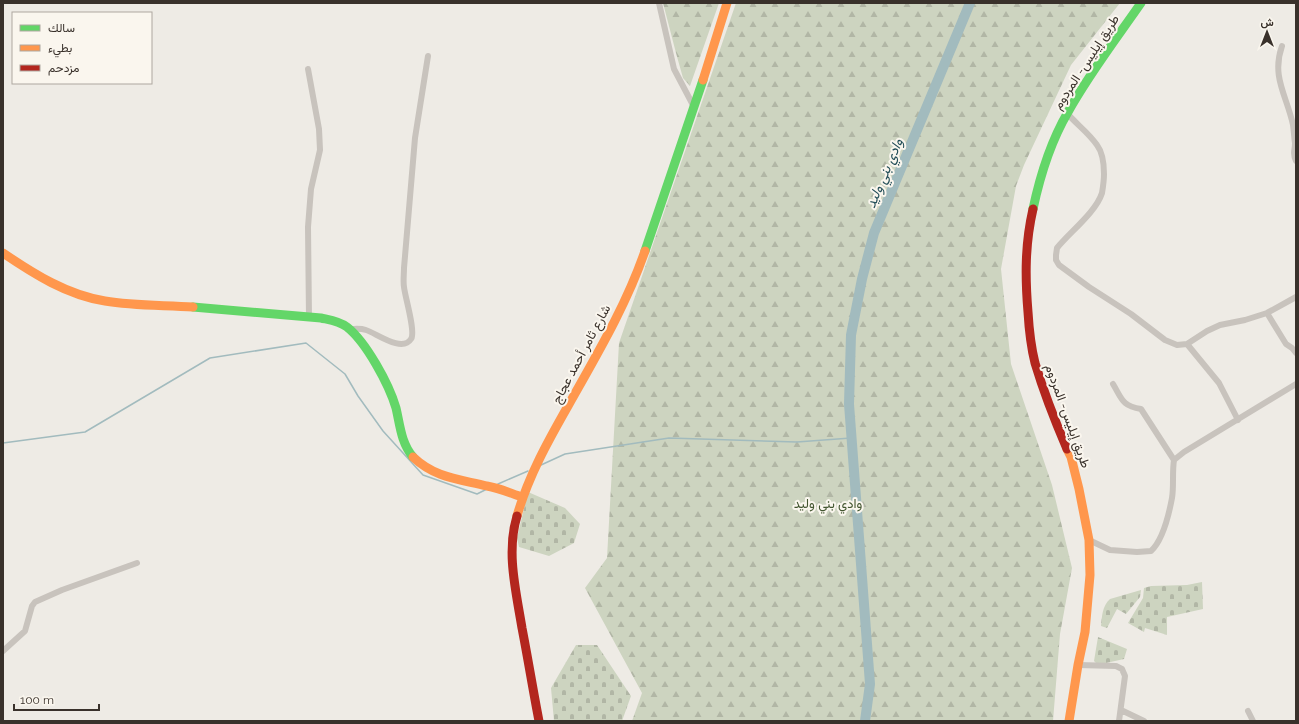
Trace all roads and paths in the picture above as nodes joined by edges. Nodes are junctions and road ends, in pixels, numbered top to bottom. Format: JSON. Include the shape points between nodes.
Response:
{"nodes":[{"id":1,"x":659,"y":3,"type":"edge"},
{"id":2,"x":727,"y":3,"type":"edge"},
{"id":3,"x":1141,"y":3,"type":"edge"},
{"id":4,"x":1282,"y":46,"type":"dead end"},
{"id":5,"x":428,"y":56,"type":"dead end"},
{"id":6,"x":308,"y":69,"type":"dead end"},
{"id":7,"x":694,"y":107,"type":"junction"},
{"id":8,"x":1067,"y":113,"type":"junction"},
{"id":9,"x":1296,"y":161,"type":"edge"},
{"id":10,"x":3,"y":253,"type":"edge"},
{"id":11,"x":1296,"y":297,"type":"edge"},
{"id":12,"x":1267,"y":313,"type":"junction"},
{"id":13,"x":309,"y":317,"type":"junction"},
{"id":14,"x":350,"y":329,"type":"junction"},
{"id":15,"x":1187,"y":344,"type":"junction"},
{"id":16,"x":1296,"y":353,"type":"edge"},
{"id":17,"x":1113,"y":384,"type":"dead end"},
{"id":18,"x":1296,"y":384,"type":"edge"},
{"id":19,"x":1238,"y":420,"type":"junction"},
{"id":20,"x":1174,"y":460,"type":"junction"},
{"id":21,"x":522,"y":497,"type":"junction"},
{"id":22,"x":1089,"y":540,"type":"junction"},
{"id":23,"x":137,"y":563,"type":"dead end"},
{"id":24,"x":3,"y":651,"type":"edge"},
{"id":25,"x":1078,"y":665,"type":"junction"},
{"id":26,"x":1121,"y":710,"type":"junction"},
{"id":27,"x":1248,"y":711,"type":"dead end"},
{"id":28,"x":539,"y":721,"type":"edge"},
{"id":29,"x":1069,"y":721,"type":"edge"},
{"id":30,"x":1119,"y":721,"type":"edge"},
{"id":31,"x":1144,"y":721,"type":"edge"},
{"id":32,"x":1253,"y":721,"type":"edge"}],
"edges":[{"from":1,"to":7,"type":"street","via":[[674,69]]},
{"from":2,"to":7,"type":"main road","name":"شارع ثامر أحمد عجاج"},
{"from":3,"to":8,"type":"main road","name":"طريق إيليس- المردوم"},
{"from":4,"to":9,"type":"street","via":[[1277,71],[1293,124],[1293,154]]},
{"from":5,"to":14,"type":"street","via":[[415,138],[404,268],[404,286],[413,334],[408,342],[397,343],[365,330]]},
{"from":6,"to":13,"type":"street","via":[[320,143],[311,189],[308,227]]},
{"from":7,"to":21,"type":"main road","name":"شارع ثامر أحمد عجاج","via":[[645,250],[624,302],[551,436]]},
{"from":8,"to":15,"type":"street","via":[[1099,148],[1103,157],[1104,180],[1096,204],[1057,248],[1056,260],[1059,265],[1165,340],[1177,345]]},
{"from":8,"to":22,"type":"main road","name":"طريق إيليس- المردوم","via":[[1038,185],[1028,230],[1026,284],[1035,362],[1042,387],[1071,457]]},
{"from":10,"to":13,"type":"main road","via":[[53,284],[110,302]]},
{"from":11,"to":12,"type":"street"},
{"from":12,"to":15,"type":"street","via":[[1220,325]]},
{"from":12,"to":16,"type":"street","via":[[1286,344]]},
{"from":13,"to":14,"type":"main road","via":[[326,318]]},
{"from":14,"to":21,"type":"main road","via":[[365,347],[392,397],[404,442],[413,457],[448,478],[493,487]]},
{"from":15,"to":19,"type":"street","via":[[1219,383]]},
{"from":17,"to":20,"type":"street","via":[[1123,402],[1141,409]]},
{"from":18,"to":19,"type":"street"},
{"from":19,"to":20,"type":"street"},
{"from":20,"to":22,"type":"street","via":[[1172,497],[1162,535],[1151,551],[1110,550]]},
{"from":21,"to":28,"type":"main road","name":"شارع ثامر أحمد عجاج","via":[[512,536],[512,567]]},
{"from":22,"to":25,"type":"main road","name":"طريق إيليس- المردوم","via":[[1088,604]]},
{"from":23,"to":24,"type":"street","via":[[35,602],[25,631]]},
{"from":25,"to":26,"type":"street","via":[[1116,666],[1122,669],[1125,676]]},
{"from":25,"to":29,"type":"main road","name":"طريق إيليس- المردوم"},
{"from":26,"to":30,"type":"street"},
{"from":26,"to":31,"type":"street"},
{"from":27,"to":32,"type":"street"}]}
